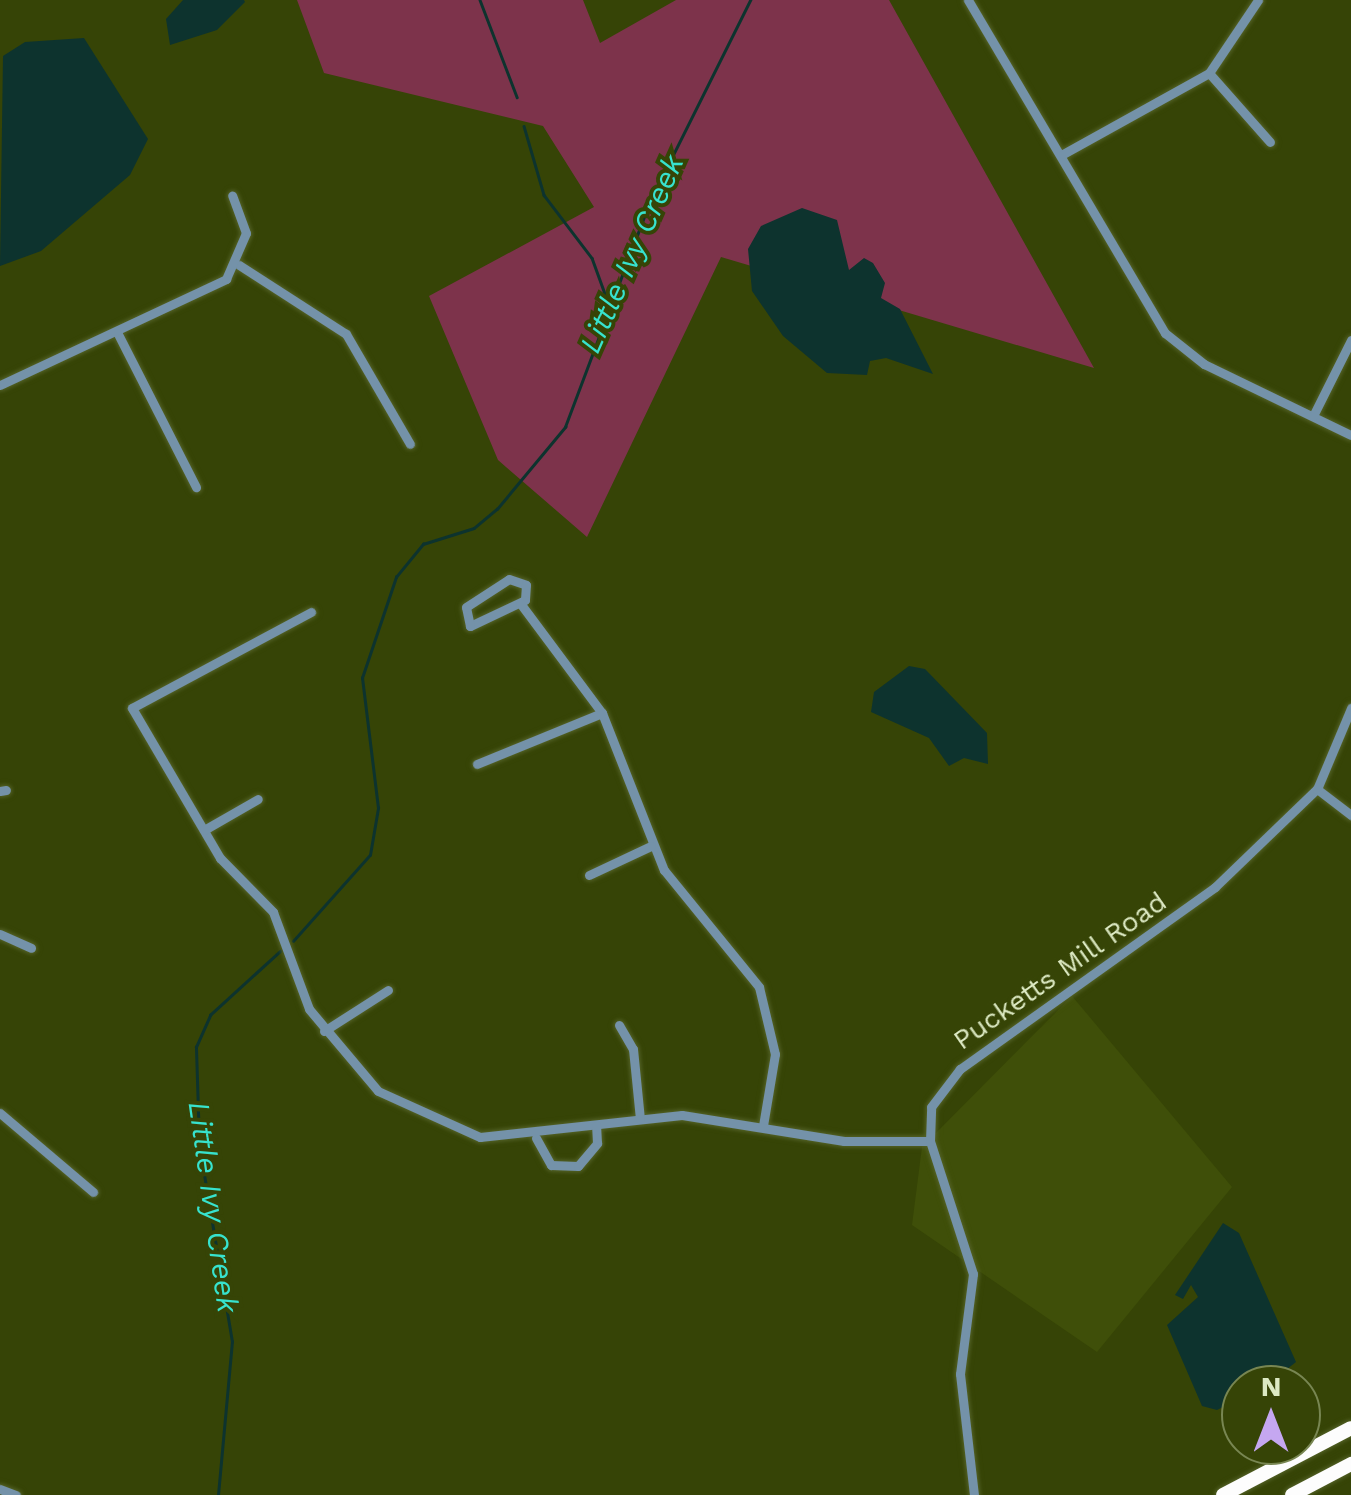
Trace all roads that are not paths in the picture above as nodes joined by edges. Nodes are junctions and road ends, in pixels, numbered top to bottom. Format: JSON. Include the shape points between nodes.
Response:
{"nodes":[{"id":1,"x":968,"y":0,"type":"edge"},
{"id":2,"x":1258,"y":0,"type":"edge"},
{"id":3,"x":1208,"y":73,"type":"junction"},
{"id":4,"x":1270,"y":142,"type":"dead end"},
{"id":5,"x":1063,"y":154,"type":"junction"},
{"id":6,"x":232,"y":195,"type":"dead end"},
{"id":7,"x":239,"y":266,"type":"junction"},
{"id":8,"x":118,"y":334,"type":"junction"},
{"id":9,"x":1351,"y":340,"type":"edge"},
{"id":10,"x":0,"y":385,"type":"edge"},
{"id":11,"x":1313,"y":416,"type":"junction"},
{"id":12,"x":1351,"y":435,"type":"edge"},
{"id":13,"x":410,"y":444,"type":"dead end"},
{"id":14,"x":196,"y":487,"type":"dead end"},
{"id":15,"x":520,"y":603,"type":"junction"},
{"id":16,"x":312,"y":612,"type":"dead end"},
{"id":17,"x":1351,"y":708,"type":"edge"},
{"id":18,"x":602,"y":713,"type":"junction"},
{"id":19,"x":477,"y":764,"type":"dead end"},
{"id":20,"x":1318,"y":789,"type":"junction"},
{"id":21,"x":258,"y":799,"type":"dead end"},
{"id":22,"x":1351,"y":815,"type":"edge"},
{"id":23,"x":204,"y":830,"type":"junction"},
{"id":24,"x":651,"y":846,"type":"junction"},
{"id":25,"x":589,"y":875,"type":"dead end"},
{"id":26,"x":0,"y":934,"type":"edge"},
{"id":27,"x":31,"y":948,"type":"dead end"},
{"id":28,"x":388,"y":990,"type":"dead end"},
{"id":29,"x":618,"y":1025,"type":"dead end"},
{"id":30,"x":324,"y":1031,"type":"junction"},
{"id":31,"x":0,"y":1114,"type":"edge"},
{"id":32,"x":640,"y":1119,"type":"junction"},
{"id":33,"x":596,"y":1126,"type":"junction"},
{"id":34,"x":763,"y":1126,"type":"junction"},
{"id":35,"x":536,"y":1138,"type":"junction"},
{"id":36,"x":930,"y":1141,"type":"junction"},
{"id":37,"x":93,"y":1192,"type":"dead end"},
{"id":38,"x":1351,"y":1428,"type":"edge"},
{"id":39,"x":1351,"y":1464,"type":"edge"},
{"id":40,"x":0,"y":1489,"type":"edge"},
{"id":41,"x":16,"y":1495,"type":"edge"},
{"id":42,"x":974,"y":1495,"type":"edge"},
{"id":43,"x":1224,"y":1495,"type":"edge"},
{"id":44,"x":1292,"y":1495,"type":"edge"}],
"edges":[{"from":1,"to":5,"type":"street"},
{"from":2,"to":3,"type":"street"},
{"from":3,"to":4,"type":"street"},
{"from":3,"to":5,"type":"street"},
{"from":5,"to":11,"type":"street","via":[[1166,332],[1204,364]]},
{"from":6,"to":7,"type":"street","via":[[246,232]]},
{"from":7,"to":8,"type":"street"},
{"from":7,"to":13,"type":"street","via":[[346,334]]},
{"from":8,"to":10,"type":"street"},
{"from":8,"to":14,"type":"street"},
{"from":9,"to":11,"type":"street"},
{"from":11,"to":12,"type":"street"},
{"from":15,"to":15,"type":"street","via":[[526,584],[509,579],[466,607],[466,618],[481,626]]},
{"from":15,"to":18,"type":"street"},
{"from":16,"to":23,"type":"street","via":[[132,708]]},
{"from":17,"to":20,"type":"street","name":"Pucketts Mill Road"},
{"from":18,"to":19,"type":"street"},
{"from":18,"to":24,"type":"street"},
{"from":20,"to":22,"type":"street"},
{"from":20,"to":36,"type":"street","name":"Pucketts Mill Road","via":[[1216,887],[960,1069],[931,1107]]},
{"from":21,"to":23,"type":"street"},
{"from":23,"to":30,"type":"street","via":[[272,912]]},
{"from":24,"to":25,"type":"street"},
{"from":24,"to":34,"type":"street","via":[[772,1016]]},
{"from":26,"to":27,"type":"street"},
{"from":28,"to":30,"type":"street"},
{"from":29,"to":32,"type":"street","via":[[633,1049]]},
{"from":30,"to":35,"type":"street","via":[[378,1091],[427,1118],[480,1137]]},
{"from":31,"to":37,"type":"street"},
{"from":32,"to":33,"type":"street"},
{"from":32,"to":34,"type":"street"},
{"from":33,"to":35,"type":"street"},
{"from":33,"to":35,"type":"street","via":[[597,1143],[578,1166],[551,1165]]},
{"from":34,"to":36,"type":"street","via":[[844,1140]]},
{"from":36,"to":42,"type":"street","via":[[973,1274],[960,1374]]},
{"from":38,"to":43,"type":"highway"},
{"from":39,"to":44,"type":"highway"},
{"from":40,"to":41,"type":"street"}]}
